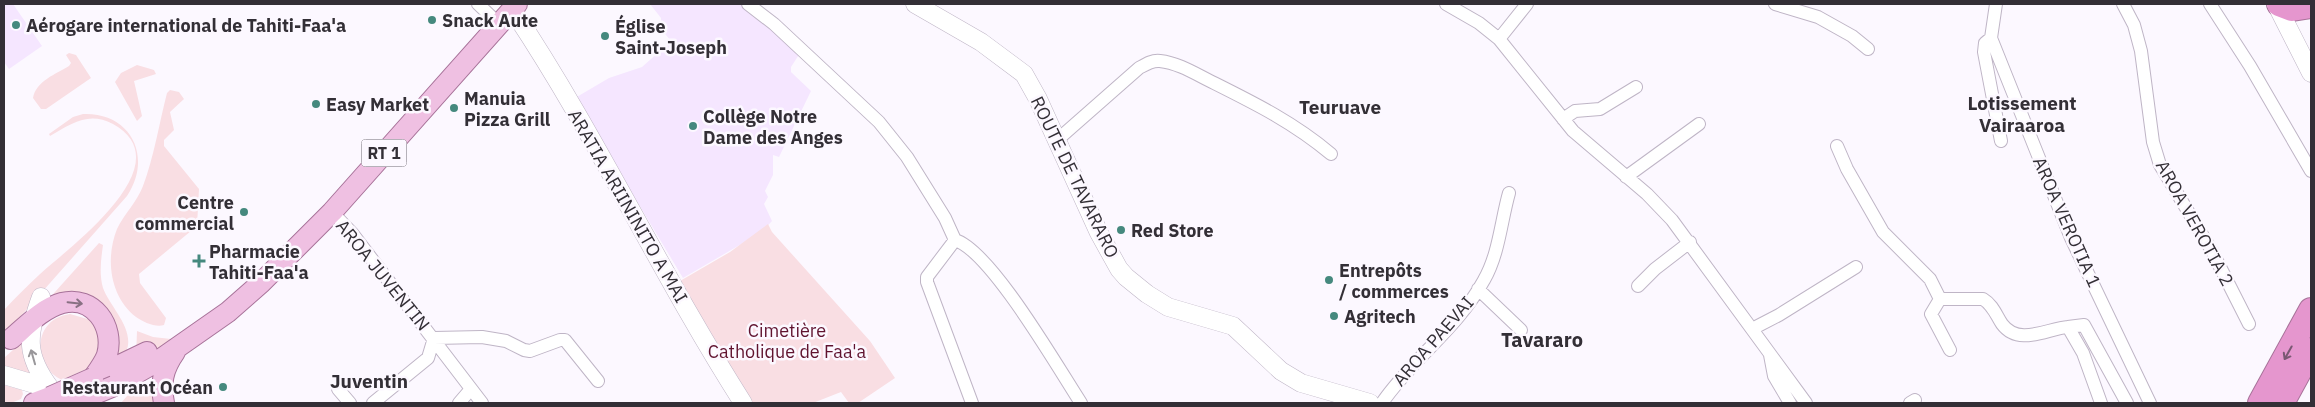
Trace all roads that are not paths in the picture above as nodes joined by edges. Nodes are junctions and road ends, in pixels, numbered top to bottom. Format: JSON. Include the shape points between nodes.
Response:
{"nodes":[{"id":1,"x":478,"y":4,"type":"edge"},
{"id":2,"x":748,"y":4,"type":"edge"},
{"id":3,"x":915,"y":4,"type":"edge"},
{"id":4,"x":1446,"y":4,"type":"edge"},
{"id":5,"x":1527,"y":4,"type":"edge"},
{"id":6,"x":1775,"y":4,"type":"edge"},
{"id":7,"x":1996,"y":4,"type":"edge"},
{"id":8,"x":2123,"y":4,"type":"edge"},
{"id":9,"x":2210,"y":4,"type":"edge"},
{"id":10,"x":2277,"y":4,"type":"edge"},
{"id":11,"x":514,"y":6,"type":"edge"},
{"id":12,"x":1788,"y":6,"type":"edge"},
{"id":13,"x":2311,"y":6,"type":"edge"},
{"id":14,"x":499,"y":24,"type":"junction"},
{"id":15,"x":1991,"y":38,"type":"junction"},
{"id":16,"x":1500,"y":39,"type":"junction"},
{"id":17,"x":1868,"y":49,"type":"dead end"},
{"id":18,"x":2311,"y":74,"type":"edge"},
{"id":19,"x":1636,"y":87,"type":"dead end"},
{"id":20,"x":1563,"y":118,"type":"junction"},
{"id":21,"x":1699,"y":124,"type":"dead end"},
{"id":22,"x":1056,"y":141,"type":"junction"},
{"id":23,"x":2001,"y":141,"type":"dead end"},
{"id":24,"x":1837,"y":146,"type":"dead end"},
{"id":25,"x":1331,"y":154,"type":"dead end"},
{"id":26,"x":2311,"y":171,"type":"edge"},
{"id":27,"x":1626,"y":176,"type":"junction"},
{"id":28,"x":1509,"y":193,"type":"dead end"},
{"id":29,"x":332,"y":212,"type":"junction"},
{"id":30,"x":955,"y":240,"type":"junction"},
{"id":31,"x":1690,"y":242,"type":"junction"},
{"id":32,"x":1856,"y":267,"type":"dead end"},
{"id":33,"x":1638,"y":286,"type":"dead end"},
{"id":34,"x":1478,"y":289,"type":"junction"},
{"id":35,"x":244,"y":296,"type":"junction"},
{"id":36,"x":41,"y":297,"type":"dead end"},
{"id":37,"x":1940,"y":299,"type":"junction"},
{"id":38,"x":2311,"y":310,"type":"edge"},
{"id":39,"x":32,"y":321,"type":"junction"},
{"id":40,"x":2249,"y":324,"type":"dead end"},
{"id":41,"x":2068,"y":327,"type":"junction"},
{"id":42,"x":1752,"y":329,"type":"junction"},
{"id":43,"x":1521,"y":330,"type":"dead end"},
{"id":44,"x":11,"y":338,"type":"dead end"},
{"id":45,"x":434,"y":338,"type":"junction"},
{"id":46,"x":180,"y":346,"type":"junction"},
{"id":47,"x":1950,"y":350,"type":"dead end"},
{"id":48,"x":2311,"y":350,"type":"edge"},
{"id":49,"x":1770,"y":353,"type":"junction"},
{"id":50,"x":4,"y":375,"type":"edge"},
{"id":51,"x":93,"y":378,"type":"junction"},
{"id":52,"x":598,"y":381,"type":"dead end"},
{"id":53,"x":338,"y":389,"type":"dead end"},
{"id":54,"x":471,"y":389,"type":"junction"},
{"id":55,"x":44,"y":396,"type":"edge"},
{"id":56,"x":73,"y":403,"type":"edge"},
{"id":57,"x":87,"y":403,"type":"edge"},
{"id":58,"x":164,"y":403,"type":"edge"},
{"id":59,"x":350,"y":403,"type":"edge"},
{"id":60,"x":373,"y":403,"type":"edge"},
{"id":61,"x":459,"y":403,"type":"edge"},
{"id":62,"x":482,"y":403,"type":"edge"},
{"id":63,"x":743,"y":403,"type":"edge"},
{"id":64,"x":972,"y":403,"type":"edge"},
{"id":65,"x":1081,"y":403,"type":"edge"},
{"id":66,"x":1370,"y":403,"type":"edge"},
{"id":67,"x":1382,"y":403,"type":"edge"},
{"id":68,"x":1790,"y":403,"type":"edge"},
{"id":69,"x":1806,"y":403,"type":"edge"},
{"id":70,"x":2102,"y":403,"type":"edge"},
{"id":71,"x":2128,"y":403,"type":"edge"},
{"id":72,"x":2150,"y":403,"type":"edge"},
{"id":73,"x":2260,"y":403,"type":"edge"},
{"id":74,"x":2282,"y":403,"type":"edge"}],
"edges":[{"from":1,"to":14,"type":"street"},
{"from":2,"to":30,"type":"street","via":[[774,24],[879,122],[907,157]]},
{"from":3,"to":22,"type":"main road","name":"ROUTE DE TAVARARO","via":[[957,26],[1018,68],[1038,98]]},
{"from":4,"to":16,"type":"street"},
{"from":5,"to":16,"type":"street"},
{"from":6,"to":12,"type":"street"},
{"from":7,"to":15,"type":"street"},
{"from":8,"to":40,"type":"street","name":"AROA VEROTIA 2","via":[[2134,25],[2141,51],[2153,142],[2160,165],[2212,251]]},
{"from":9,"to":26,"type":"street"},
{"from":10,"to":13,"type":"highway","via":[[2292,9]]},
{"from":10,"to":18,"type":"main road"},
{"from":11,"to":14,"type":"main road","number":"RT 1"},
{"from":11,"to":63,"type":"main road","name":"ARATIA ARIININITO A MAI"},
{"from":12,"to":17,"type":"street","via":[[1818,17]]},
{"from":14,"to":29,"type":"main road","number":"RT 1"},
{"from":15,"to":23,"type":"street","via":[[1985,43],[1984,52]]},
{"from":15,"to":72,"type":"street","name":"AROA VEROTIA 1","via":[[2074,246]]},
{"from":16,"to":20,"type":"street"},
{"from":19,"to":20,"type":"street","via":[[1600,108],[1575,111]]},
{"from":20,"to":27,"type":"street","via":[[1573,131]]},
{"from":21,"to":27,"type":"street"},
{"from":22,"to":25,"type":"street","via":[[1139,68],[1150,61],[1160,60],[1179,66],[1275,113]]},
{"from":22,"to":66,"type":"main road","name":"ROUTE DE TAVARARO","via":[[1080,196],[1119,269],[1147,294],[1168,307],[1233,326],[1281,371],[1300,383]]},
{"from":24,"to":37,"type":"street","via":[[1883,232],[1930,279]]},
{"from":27,"to":31,"type":"street","via":[[1667,214]]},
{"from":28,"to":34,"type":"street","name":"AROA PAEVAI","via":[[1494,255]]},
{"from":29,"to":35,"type":"main road","number":"RT 1"},
{"from":29,"to":45,"type":"street","name":"AROA JUVENTIN"},
{"from":30,"to":64,"type":"street","via":[[927,277],[927,282]]},
{"from":30,"to":65,"type":"street","via":[[964,242],[1012,297]]},
{"from":31,"to":33,"type":"street","via":[[1655,268]]},
{"from":31,"to":42,"type":"street"},
{"from":32,"to":42,"type":"street","via":[[1779,316]]},
{"from":34,"to":43,"type":"street"},
{"from":34,"to":67,"type":"street","name":"AROA PAEVAI","via":[[1454,322],[1394,385]]},
{"from":35,"to":46,"type":"main road","number":"RT 1","via":[[228,312]]},
{"from":35,"to":51,"type":"main road","number":"RT 1","via":[[222,304],[159,345]]},
{"from":36,"to":39,"type":"main road"},
{"from":37,"to":41,"type":"street","via":[[1984,299],[2003,325],[2018,335]]},
{"from":37,"to":47,"type":"street","via":[[1931,314]]},
{"from":38,"to":73,"type":"highway","one_way":true},
{"from":39,"to":44,"type":"main road"},
{"from":39,"to":51,"type":"main road","one_way":true,"via":[[66,302],[82,304],[96,311],[106,323],[109,340],[104,362]]},
{"from":55,"to":39,"type":"main road","one_way":true,"via":[[31,354]]},
{"from":41,"to":70,"type":"street","via":[[2083,353]]},
{"from":41,"to":71,"type":"street","via":[[2084,325]]},
{"from":42,"to":49,"type":"street"},
{"from":45,"to":52,"type":"street","name":"AROA JUVENTIN","via":[[482,337],[506,341],[530,351],[565,340]]},
{"from":45,"to":54,"type":"street","name":"AROA JUVENTIN"},
{"from":45,"to":60,"type":"street","name":"AROA JUVENTIN","via":[[428,358]]},
{"from":46,"to":56,"type":"main road","number":"RT 1","bridge":true,"via":[[114,386]]},
{"from":46,"to":58,"type":"main road","via":[[162,378]]},
{"from":48,"to":74,"type":"highway"},
{"from":49,"to":68,"type":"street","via":[[1774,376]]},
{"from":49,"to":69,"type":"street"},
{"from":50,"to":55,"type":"main road"},
{"from":51,"to":55,"type":"main road","number":"RT 1","bridge":true},
{"from":53,"to":59,"type":"street"},
{"from":54,"to":61,"type":"street"},
{"from":54,"to":62,"type":"street","name":"AROA JUVENTIN"},
{"from":55,"to":57,"type":"main road"}]}
